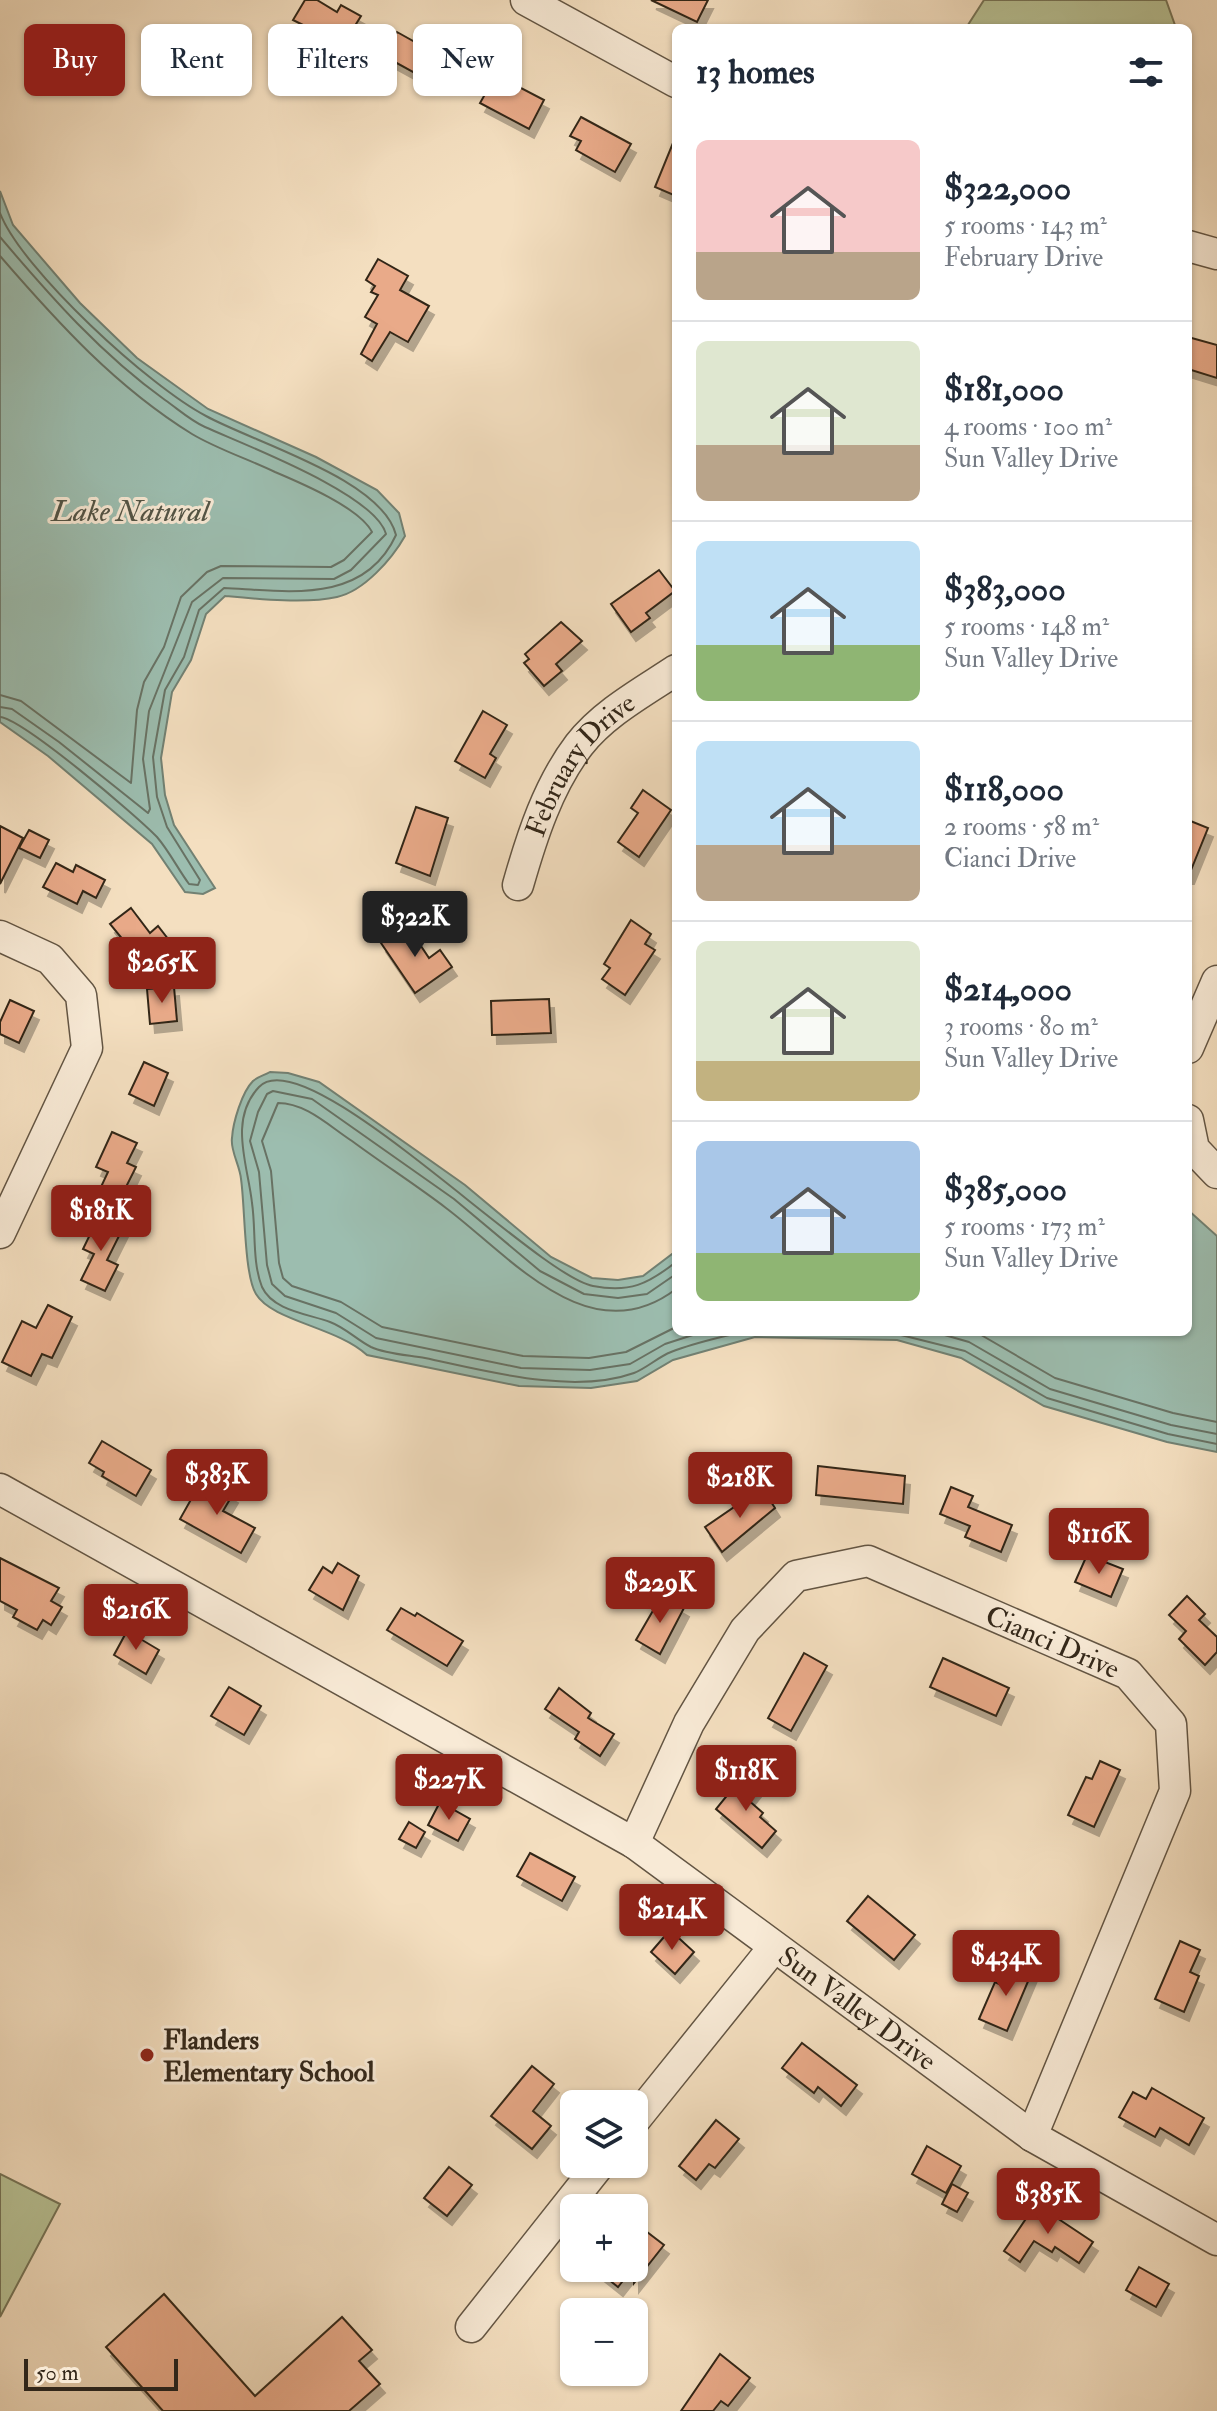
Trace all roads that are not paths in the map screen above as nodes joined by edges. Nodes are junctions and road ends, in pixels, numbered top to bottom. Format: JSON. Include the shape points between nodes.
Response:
{"nodes":[{"id":1,"x":526,"y":0,"type":"edge"},
{"id":2,"x":672,"y":80,"type":"edge"},
{"id":3,"x":1192,"y":247,"type":"edge"},
{"id":4,"x":1217,"y":254,"type":"edge"},
{"id":5,"x":672,"y":673,"type":"edge"},
{"id":6,"x":518,"y":885,"type":"dead end"},
{"id":7,"x":0,"y":936,"type":"edge"},
{"id":8,"x":1217,"y":981,"type":"edge"},
{"id":9,"x":1192,"y":1039,"type":"edge"},
{"id":10,"x":1192,"y":1139,"type":"edge"},
{"id":11,"x":1217,"y":1173,"type":"edge"},
{"id":12,"x":0,"y":1233,"type":"edge"},
{"id":13,"x":0,"y":1489,"type":"edge"},
{"id":14,"x":634,"y":1843,"type":"junction"},
{"id":15,"x":774,"y":1947,"type":"junction"},
{"id":16,"x":648,"y":2104,"type":"edge"},
{"id":17,"x":1032,"y":2136,"type":"junction"},
{"id":18,"x":589,"y":2178,"type":"edge"},
{"id":19,"x":1217,"y":2240,"type":"edge"},
{"id":20,"x":471,"y":2327,"type":"dead end"}],
"edges":[{"from":1,"to":2,"type":"street"},
{"from":3,"to":4,"type":"street"},
{"from":5,"to":6,"type":"street","name":"February Drive","via":[[624,704],[580,744],[535,826]]},
{"from":7,"to":12,"type":"street","via":[[50,959],[81,995],[87,1048]]},
{"from":8,"to":9,"type":"street"},
{"from":10,"to":11,"type":"street","via":[[1194,1149]]},
{"from":13,"to":14,"type":"street","name":"Sun Valley Drive"},
{"from":14,"to":15,"type":"street","name":"Sun Valley Drive"},
{"from":14,"to":17,"type":"street","name":"Cianci Drive","via":[[689,1723],[737,1643],[796,1576],[868,1561],[1128,1674],[1171,1724],[1175,1791]]},
{"from":15,"to":16,"type":"street"},
{"from":15,"to":17,"type":"street","name":"Sun Valley Drive"},
{"from":17,"to":19,"type":"street","name":"Sun Valley Drive"},
{"from":18,"to":20,"type":"street"}]}
